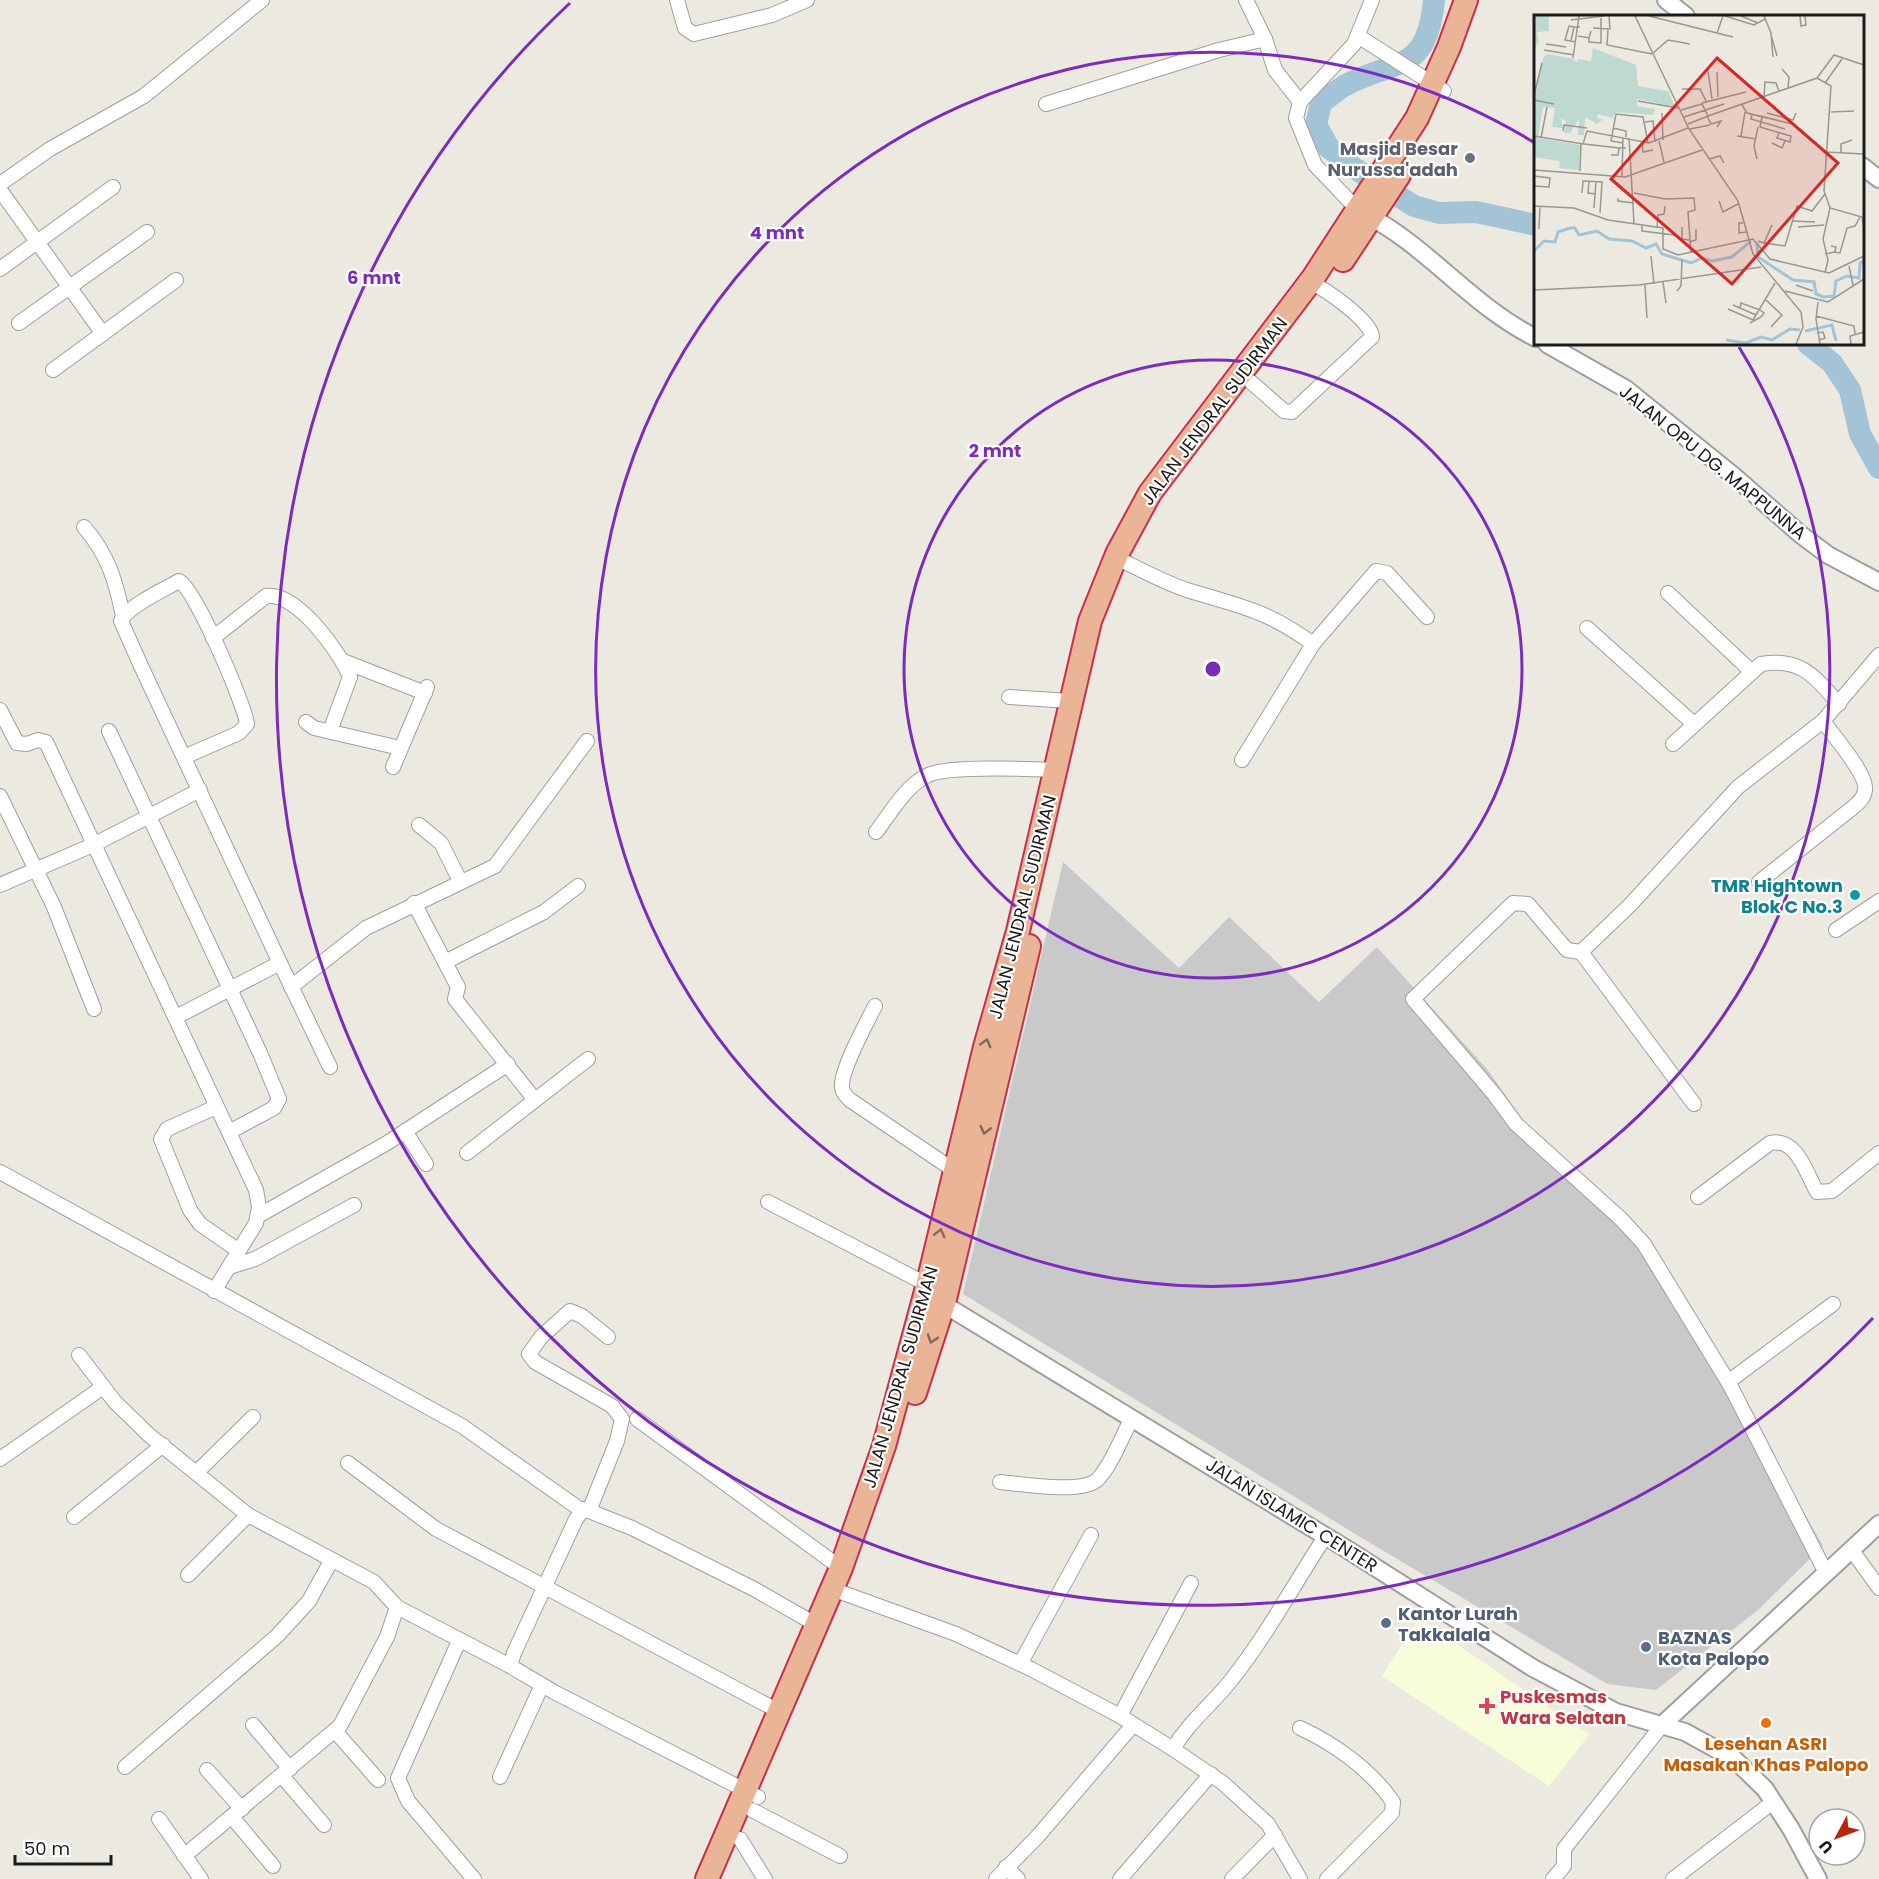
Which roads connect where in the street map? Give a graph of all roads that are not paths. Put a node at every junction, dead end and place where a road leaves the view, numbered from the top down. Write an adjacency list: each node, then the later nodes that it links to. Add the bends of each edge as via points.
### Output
1 (262, 0): 17 (street, via 144,96)
2 (677, 0): 3 (street, via 686,28 694,34 772,15)
3 (807, 0)
4 (1246, 0): 11 (street)
5 (1372, 0): 10 (street)
6 (1466, 0): 12 (highway, JALAN JENDRAL SUDIRMAN)
7 (1478, 0): 12 (highway, JALAN JENDRAL SUDIRMAN)
8 (1666, 0): 9 (street)
9 (1685, 15)
10 (1358, 36): 12 (street); 13 (street)
11 (1265, 39): 13 (street, via 1275,70); 14 (street)
12 (1438, 88): 20 (highway, JALAN JENDRAL SUDIRMAN, via 1409,160 1390,175)
13 (1300, 102): 20 (street, via 1296,118 1316,165)
14 (1046, 104)
15 (1864, 167): 16 (street)
16 (1879, 179)
17 (0, 184)
18 (112, 187): 22 (street)
19 (0, 190): 22 (street)
20 (1368, 206): 25 (highway, JALAN JENDRAL SUDIRMAN); 29 (street, via 1496,316)
21 (147, 232): 26 (street)
22 (37, 241): 23 (street); 26 (street)
23 (0, 269)
24 (176, 280): 28 (street)
25 (1318, 285): 32 (highway, JALAN JENDRAL SUDIRMAN); 32 (street, via 1370,328 1372,337 1292,412 1284,411); 46 (highway, JALAN JENDRAL SUDIRMAN, via 1150,494 1103,587 1090,621)
26 (70, 287): 27 (street); 28 (street)
27 (19, 323)
28 (103, 334): 31 (street)
29 (1534, 337)
30 (1549, 345): 35 (street, JALAN OPU DG. MAPPUNNA, via 1626,389 1800,534 1828,555)
31 (53, 370)
32 (1251, 381): 34 (highway, JALAN JENDRAL SUDIRMAN, via 1174,481)
33 (84, 527): 37 (street, via 114,574)
34 (1127, 563): 41 (street, via 1187,590 1246,606 1286,624); 103 (highway, JALAN JENDRAL SUDIRMAN, one-way to 103, via 1096,656)
35 (1879, 582)
36 (1668, 593): 44 (street)
37 (123, 616): 40 (street, via 179,581); 57 (street, via 125,632)
38 (1427, 617): 41 (street, via 1387,573 1376,570)
39 (1587, 628): 51 (street)
40 (213, 638): 43 (street, via 260,599 272,595 283,597 294,606); 57 (street, via 247,724 239,733)
41 (1313, 644): 58 (street)
42 (1879, 655): 47 (street)
43 (343, 661): 53 (street, via 350,677); 56 (street, via 426,690)
44 (1752, 672): 47 (street, via 1768,663 1794,664 1819,681); 51 (street)
45 (1010, 697): 46 (street)
46 (1070, 701): 60 (highway, JALAN JENDRAL SUDIRMAN)
47 (1839, 704): 49 (street)
48 (0, 710): 66 (street, via 17,743 38,740 47,745)
49 (1823, 721): 69 (street, via 1862,777 1866,789 1851,809); 75 (street, via 1738,787 1630,905)
50 (306, 722): 53 (street)
51 (1694, 724): 55 (street)
52 (109, 731): 63 (street)
53 (330, 731): 56 (street)
54 (587, 741): 68 (street, via 495,866)
55 (1673, 744)
56 (400, 748): 59 (street)
57 (184, 757): 61 (street)
58 (1242, 760)
59 (393, 767)
60 (1056, 770): 65 (street, via 934,772 915,784); 94 (highway, JALAN JENDRAL SUDIRMAN, one-way to 60)
61 (200, 790): 63 (street); 77 (street)
62 (0, 796): 67 (street)
63 (147, 817): 66 (street); 79 (street)
64 (418, 825): 68 (street, via 441,843)
65 (876, 832)
66 (93, 845): 67 (street); 82 (street)
67 (35, 869): 70 (street); 81 (street)
68 (460, 881): 73 (street)
69 (1759, 882)
70 (0, 885)
71 (578, 886): 76 (street, via 543,912)
72 (1879, 901): 74 (street)
73 (414, 903): 76 (street); 78 (street, via 366,928)
74 (1836, 930)
75 (1581, 952): 87 (street); 107 (street, via 1567,950 1528,904 1513,903 1413,999 1516,1124 1639,1238)
76 (445, 962): 84 (street, via 458,987 455,999)
77 (280, 963): 78 (street); 79 (street)
78 (291, 987): 85 (street)
79 (229, 991): 82 (street); 90 (street, via 279,1099 274,1108)
80 (875, 1006): 94 (street, via 850,1059 843,1092)
81 (94, 1009)
82 (176, 1017): 88 (street)
83 (588, 1059): 86 (street)
84 (508, 1064): 86 (street); 89 (street)
85 (330, 1067)
86 (535, 1100): 91 (street)
87 (1694, 1104)
88 (216, 1107): 90 (street); 100 (street, via 167,1129 161,1139 190,1210 200,1224)
89 (405, 1131): 93 (street); 99 (street)
90 (229, 1132): 99 (street, via 256,1190)
91 (467, 1153)
92 (1879, 1153): 96 (street, via 1825,1194 1817,1192 1791,1147 1779,1141 1770,1143)
93 (426, 1164)
94 (956, 1171): 103 (highway, JALAN JENDRAL SUDIRMAN, one-way to 94)
95 (0, 1172): 102 (street)
96 (1698, 1197)
97 (768, 1202): 103 (street)
98 (354, 1205): 101 (street, via 255,1259)
99 (258, 1216): 100 (street)
100 (239, 1251): 101 (street)
101 (229, 1267): 102 (street)
102 (214, 1291): 117 (street, via 462,1426)
103 (932, 1294): 110 (street, JALAN ISLAMIC CENTER); 125 (highway, JALAN JENDRAL SUDIRMAN); 131 (highway, JALAN JENDRAL SUDIRMAN, one-way to 131, via 891,1470)
104 (1833, 1304): 107 (street)
105 (608, 1337): 117 (street, via 570,1311 541,1337 529,1354 535,1362 612,1407 622,1419 620,1433)
106 (79, 1356): 108 (street)
107 (1728, 1382): 126 (street)
108 (103, 1387): 112 (street); 113 (street)
109 (253, 1417): 115 (street)
110 (1132, 1418): 116 (street, via 1103,1473 1089,1484 1073,1487); 122 (street, JALAN ISLAMIC CENTER)
111 (637, 1419): 125 (street)
112 (163, 1445): 115 (street); 119 (street)
113 (0, 1458)
114 (348, 1463): 129 (street, via 436,1528)
115 (196, 1473): 118 (street)
116 (1000, 1482)
117 (585, 1510): 129 (street); 133 (street, via 632,1527 754,1588)
118 (248, 1515): 124 (street); 127 (street)
119 (74, 1517)
120 (1879, 1524): 123 (street)
121 (1091, 1535): 135 (street)
122 (1325, 1537): 140 (street, JALAN ISLAMIC CENTER, via 1533,1668 1616,1712); 145 (street, via 1231,1681 1182,1732)
123 (1851, 1549): 126 (street); 130 (street)
124 (331, 1562): 132 (street, via 374,1582); 146 (street, via 309,1601 277,1636)
125 (841, 1568): 131 (highway, JALAN JENDRAL SUDIRMAN)
126 (1826, 1573): 140 (street)
127 (189, 1575)
128 (1191, 1583): 139 (street)
129 (546, 1585): 136 (street); 138 (street)
130 (1879, 1588)
131 (838, 1592): 133 (highway, JALAN JENDRAL SUDIRMAN); 135 (street, via 956,1634); 152 (highway, JALAN JENDRAL SUDIRMAN, via 821,1654)
132 (397, 1607): 134 (street); 144 (street, via 387,1637)
133 (817, 1625): 138 (highway, JALAN JENDRAL SUDIRMAN)
134 (459, 1641): 136 (street); 164 (street, via 398,1778 408,1801)
135 (1020, 1664): 139 (street)
136 (510, 1666): 137 (street)
137 (542, 1685): 150 (street); 152 (street)
138 (780, 1712): 152 (highway, JALAN JENDRAL SUDIRMAN)
139 (1120, 1716): 142 (street)
140 (1663, 1724): 153 (street, JALAN ISLAMIC CENTER, via 1709,1742 1734,1759); 174 (street, via 1564,1849 1564,1866)
141 (253, 1725): 148 (street)
142 (1133, 1725): 145 (street); 162 (street, via 1038,1836)
143 (1300, 1728): 173 (street, via 1349,1758 1394,1802 1392,1813)
144 (335, 1731): 148 (street); 151 (street)
145 (1173, 1749): 149 (street)
146 (125, 1767)
147 (207, 1770): 154 (street)
148 (286, 1772): 154 (street); 156 (street)
149 (1211, 1774): 157 (street, via 1254,1810); 170 (street)
150 (500, 1777)
151 (378, 1780)
152 (752, 1799): 158 (highway, JALAN JENDRAL SUDIRMAN); 160 (street); 165 (highway, JALAN JENDRAL SUDIRMAN)
153 (1773, 1802): 175 (street); 176 (street, JALAN ISLAMIC CENTER)
154 (237, 1813): 159 (street); 161 (street)
155 (159, 1819): 159 (street)
156 (324, 1825)
157 (1275, 1835): 171 (street); 172 (street)
158 (740, 1839): 166 (highway, JALAN JENDRAL SUDIRMAN); 167 (street)
159 (184, 1856): 163 (street)
160 (840, 1856)
161 (273, 1866)
162 (1006, 1867): 168 (street); 169 (street)
163 (201, 1879)
164 (474, 1879)
165 (707, 1879)
166 (722, 1879)
167 (765, 1879)
168 (996, 1879)
169 (1018, 1879)
170 (1120, 1879)
171 (1233, 1879)
172 (1300, 1879)
173 (1327, 1879)
174 (1553, 1879)
175 (1673, 1879)
176 (1818, 1879)

